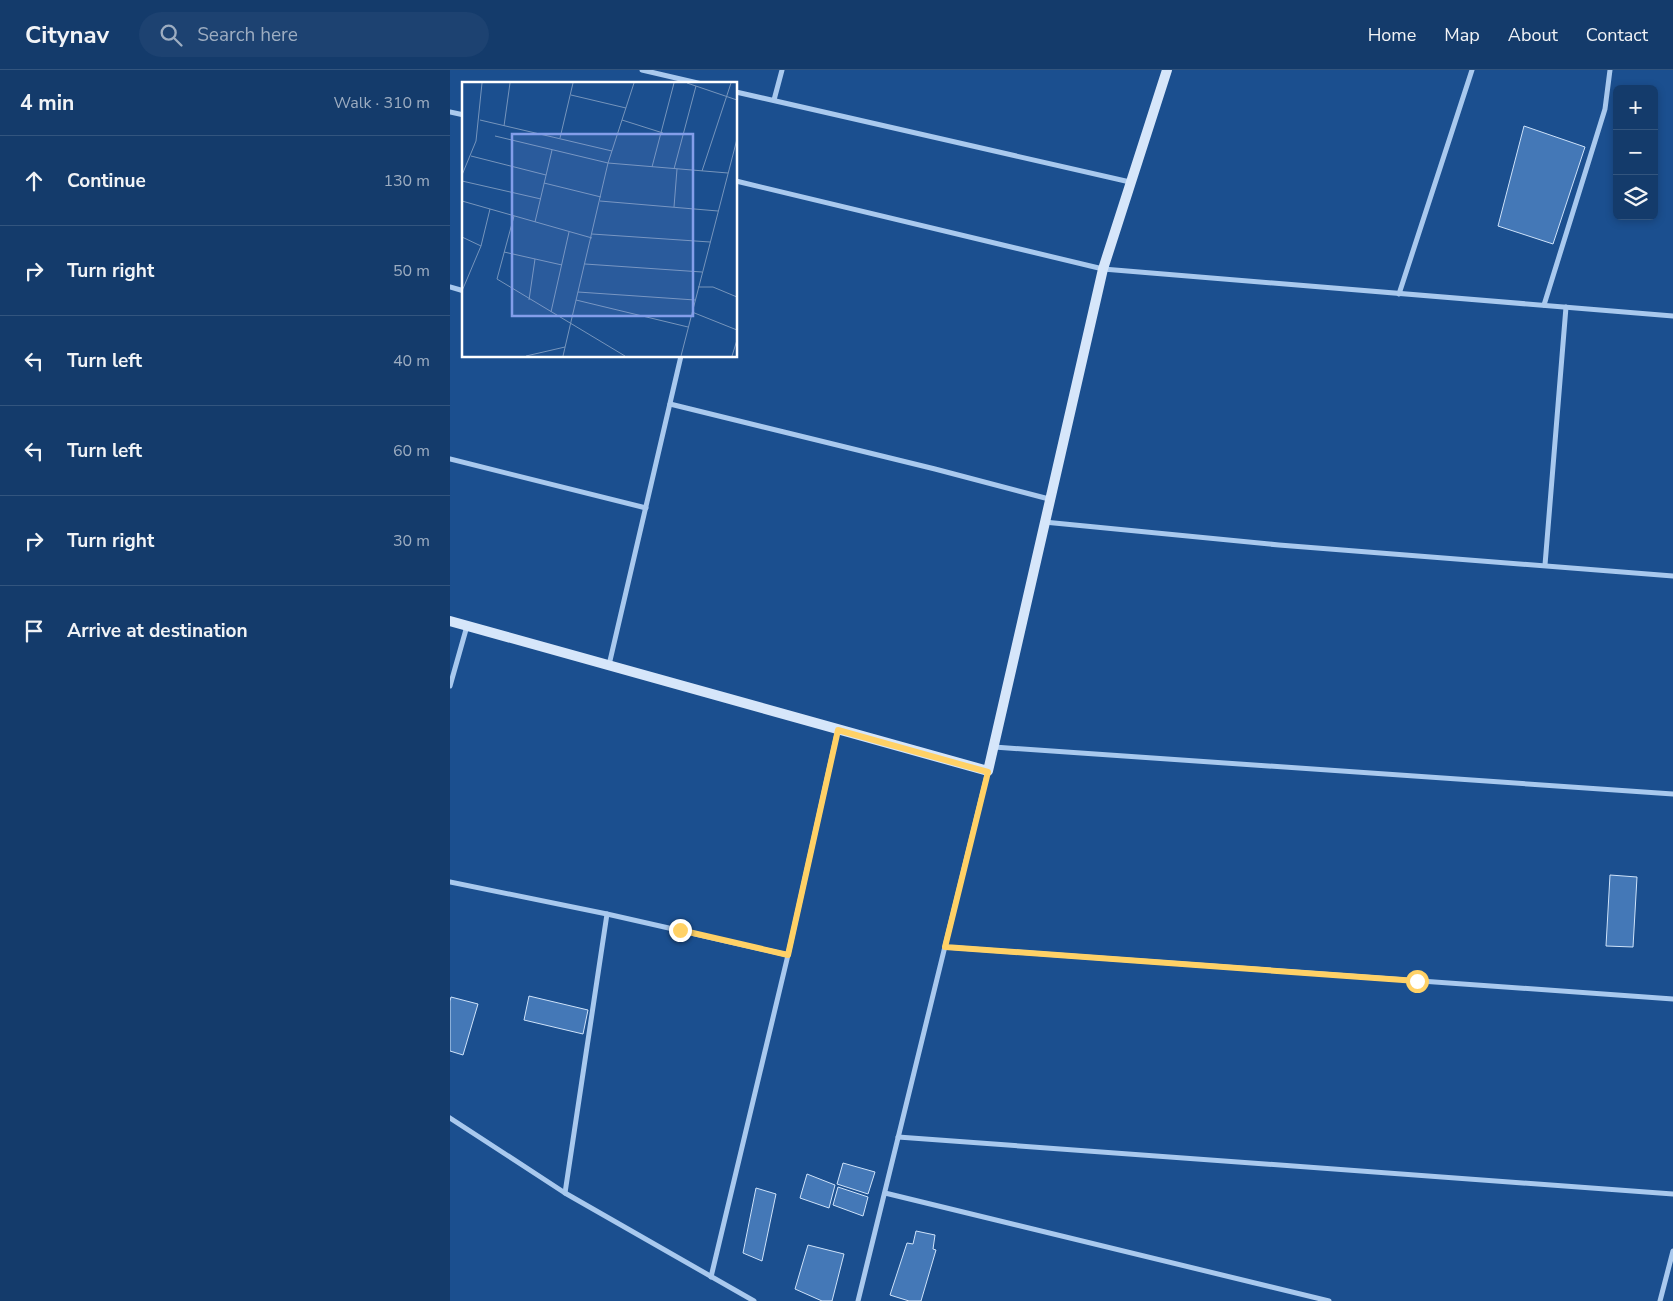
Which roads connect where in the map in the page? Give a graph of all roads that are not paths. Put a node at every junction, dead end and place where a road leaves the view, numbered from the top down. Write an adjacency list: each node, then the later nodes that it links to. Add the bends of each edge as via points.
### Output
1 (642, 70): 6 (street)
2 (782, 70): 8 (street)
3 (1167, 70): 10 (street)
4 (1472, 70): 12 (street)
5 (1610, 70): 13 (street, via 1605,109)
6 (693, 82)
7 (738, 92): 8 (street)
8 (774, 100): 10 (street)
9 (738, 181): 11 (street)
10 (1130, 182): 11 (street)
11 (1103, 269): 12 (street); 19 (street)
12 (1399, 294): 13 (street)
13 (1544, 305): 14 (street)
14 (1566, 307): 15 (street); 22 (street)
15 (1673, 316)
16 (681, 358): 17 (street)
17 (670, 404): 19 (street); 20 (street)
18 (450, 459): 20 (street)
19 (1049, 498): 21 (street)
20 (646, 508): 26 (street)
21 (1044, 522): 22 (street, via 1279,545); 29 (street)
22 (1545, 565): 23 (street)
23 (1673, 576)
24 (450, 620): 25 (street)
25 (467, 625): 26 (street); 27 (street)
26 (609, 665): 28 (street)
27 (450, 686)
28 (838, 730): 30 (street); 35 (street)
29 (994, 747): 30 (street); 31 (street)
30 (988, 772): 34 (street)
31 (1673, 794)
32 (450, 882): 33 (street)
33 (607, 914): 35 (street); 39 (street)
34 (945, 947): 36 (street); 38 (street)
35 (788, 955): 44 (street)
36 (1673, 999)
37 (450, 1118): 39 (street)
38 (898, 1137): 40 (street); 41 (street)
39 (564, 1192): 44 (street)
40 (885, 1193): 46 (street); 47 (street)
41 (1673, 1194)
42 (1673, 1251): 43 (street)
43 (1670, 1272): 48 (street)
44 (711, 1276): 45 (street)
45 (754, 1301)
46 (858, 1301)
47 (1329, 1301)
48 (1660, 1301)

